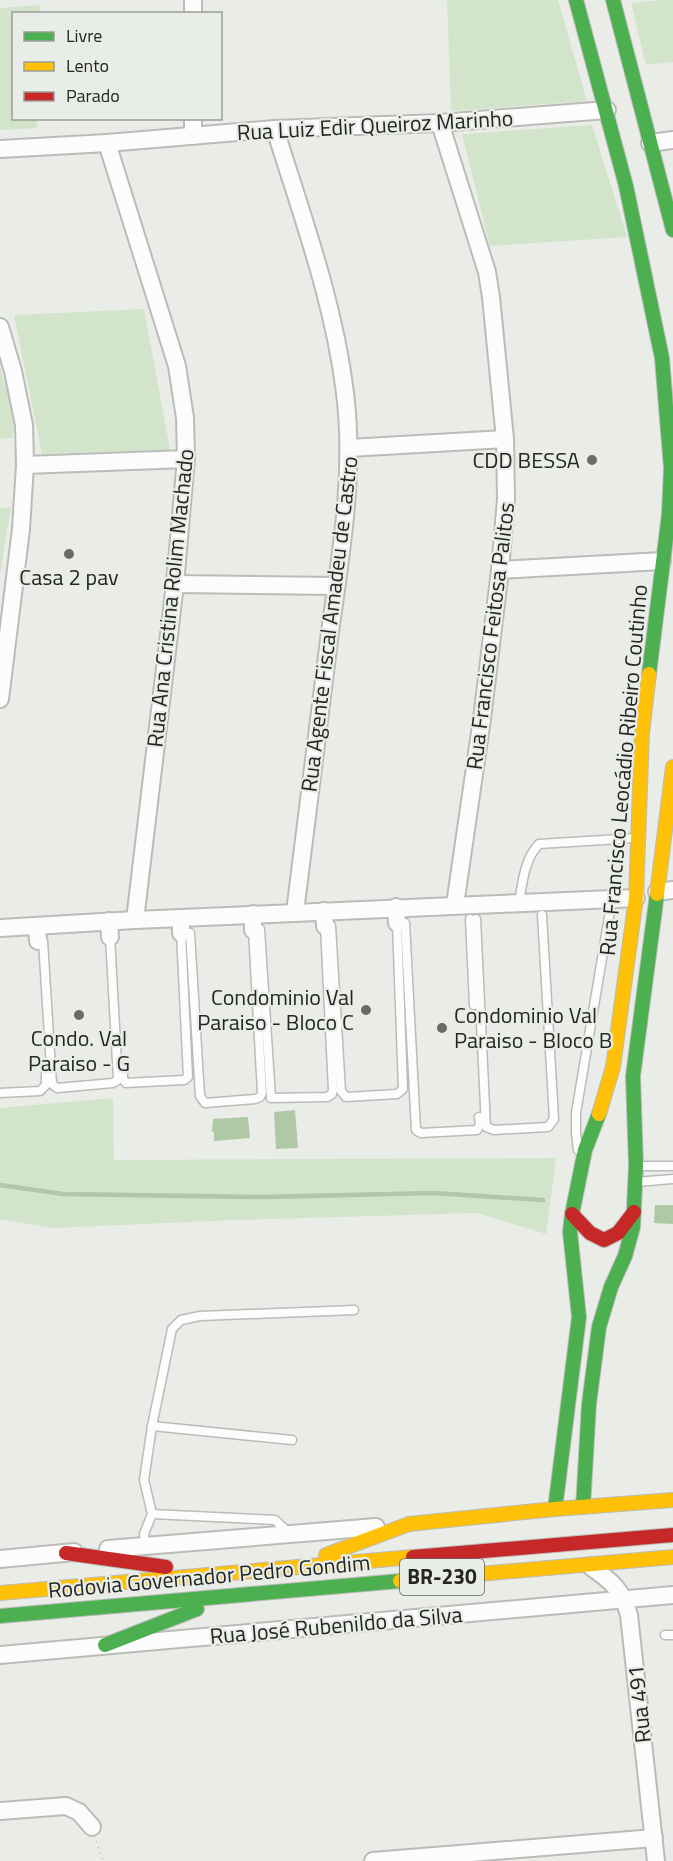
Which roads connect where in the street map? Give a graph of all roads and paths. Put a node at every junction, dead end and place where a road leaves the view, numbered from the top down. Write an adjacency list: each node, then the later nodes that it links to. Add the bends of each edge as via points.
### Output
1 (576, 0): 3 (main road, Rua Francisco Leocádio Ribeiro Coutinho)
2 (613, 0): 10 (main road)
3 (607, 110): 5 (street, Rua Luiz Edir Queiroz Marinho); 14 (main road, Rua Francisco Leocádio Ribeiro Coutinho, via 662,358)
4 (193, 120): 7 (street)
5 (440, 123): 6 (street, Rua Luiz Edir Queiroz Marinho); 15 (street, Rua Francisco Feitosa Palitos, via 487,272)
6 (275, 129): 7 (street, Rua Luiz Edir Queiroz Marinho); 16 (street, Rua Agente Fiscal Amadeu de Castro, via 339,345)
7 (193, 136): 9 (street, Rua Luiz Edir Queiroz Marinho)
8 (673, 140): 10 (street)
9 (107, 143): 11 (street, Rua Luiz Edir Queiroz Marinho); 17 (street, Rua Ana Cristina Rolim Machado, via 177,366 185,417)
10 (650, 143): 12 (main road)
11 (0, 149)
12 (673, 230)
13 (0, 327): 18 (street, via 24,425)
14 (670, 416): 19 (main road, Rua Francisco Leocádio Ribeiro Coutinho, via 669,514)
15 (505, 439): 16 (street); 20 (street, Rua Francisco Feitosa Palitos, via 506,499)
16 (349, 448): 22 (street, Rua Agente Fiscal Amadeu de Castro)
17 (186, 459): 18 (street); 21 (street, Rua Ana Cristina Rolim Machado)
18 (25, 465): 23 (street, via 21,529)
19 (662, 561): 20 (street); 26 (main road, Rua Francisco Leocádio Ribeiro Coutinho, via 642,734)
20 (500, 570): 32 (street, Rua Francisco Feitosa Palitos, via 482,719)
21 (176, 584): 22 (street); 36 (street, Rua Ana Cristina Rolim Machado)
22 (336, 586): 33 (street, Rua Agente Fiscal Amadeu de Castro)
23 (7, 592): 24 (street)
24 (0, 699)
25 (673, 767): 27 (main road, Rua Francisco Leocádio Ribeiro Coutinho)
26 (639, 838): 29 (main road, Rua Francisco Leocádio Ribeiro Coutinho); 30 (lane, via 539,844 525,867)
27 (665, 891): 44 (main road, Rua Francisco Leocádio Ribeiro Coutinho, via 633,1076)
28 (612, 898): 29 (street); 31 (street); 43 (lane, via 576,1113)
29 (636, 898): 43 (main road, Rua Francisco Leocádio Ribeiro Coutinho, via 613,1067)
30 (519, 902): 31 (street); 32 (street)
31 (542, 908): 32 (lane, via 554,1119 548,1127 494,1130 486,1127)
32 (469, 910): 34 (street); 34 (lane, via 480,1125 477,1130 416,1130)
33 (295, 912): 35 (street); 37 (street)
34 (400, 915): 35 (street); 35 (lane, via 403,1089 397,1094 346,1097 341,1091)
35 (328, 918): 37 (lane, via 333,1090 327,1097 271,1098)
36 (135, 920): 38 (street); 40 (street)
37 (256, 922): 38 (street); 38 (lane, via 262,1094 255,1099 205,1103 200,1099)
38 (185, 925): 40 (lane, via 188,1077 184,1080 126,1083 123,1079)
39 (0, 928): 41 (street)
40 (112, 929): 41 (street); 41 (lane, via 118,1080 57,1088 52,1084)
41 (40, 933): 42 (lane, via 46,1085 40,1091)
42 (0, 1093)
43 (581, 1166): 49 (main road, Rua Francisco Leocádio Ribeiro Coutinho)
44 (636, 1166): 45 (lane); 47 (main road, Rua Francisco Leocádio Ribeiro Coutinho)
45 (673, 1166)
46 (673, 1179): 47 (lane)
47 (635, 1182): 48 (main road, Rua Francisco Leocádio Ribeiro Coutinho)
48 (634, 1212): 49 (main road, via 617,1235 602,1240 591,1236); 54 (main road, Rua Francisco Leocádio Ribeiro Coutinho, via 630,1243 610,1287 599,1326 588,1415)
49 (572, 1214): 55 (main road, Rua Francisco Leocádio Ribeiro Coutinho, via 570,1232 579,1317)
50 (354, 1310): 51 (lane, via 181,1320 172,1329)
51 (152, 1426): 52 (lane); 56 (lane, via 144,1480)
52 (292, 1440)
53 (673, 1500): 54 (main road)
54 (583, 1507): 55 (main road)
55 (555, 1509): 57 (main road)
56 (152, 1514): 58 (lane, via 275,1520); 60 (lane, via 144,1534)
57 (409, 1524): 58 (street); 65 (main road)
58 (291, 1534): 60 (street)
59 (673, 1535): 65 (main road, Rodovia Governador Pedro Gondim / BR-230)
60 (145, 1545): 61 (street)
61 (66, 1553): 62 (street); 66 (main road)
62 (2, 1557)
63 (673, 1557): 64 (main road, Rodovia Governador Pedro Gondim / BR-230)
64 (586, 1564): 69 (main road, Rodovia Governador Pedro Gondim / BR-230); 70 (street, via 609,1580)
65 (287, 1569): 66 (main road, Rodovia Governador Pedro Gondim / BR-230)
66 (210, 1575): 67 (main road, Rodovia Governador Pedro Gondim / BR-230)
67 (0, 1593)
68 (673, 1595): 70 (street, Rua José Rubenildo da Silva)
69 (229, 1596): 71 (main road, Rodovia Governador Pedro Gondim / BR-230); 72 (main road)
70 (625, 1599): 72 (street, Rua José Rubenildo da Silva); 76 (street, Rua 491)
71 (0, 1616)
72 (105, 1646): 73 (street, Rua José Rubenildo da Silva)
73 (0, 1655)
74 (0, 1810): 75 (street, via 66,1806 79,1812)
75 (92, 1827): 78 (path)
76 (654, 1838): 77 (street); 80 (street, Rua 491)
77 (493, 1856): 79 (street)
78 (103, 1861)
79 (373, 1861)
80 (656, 1861)

